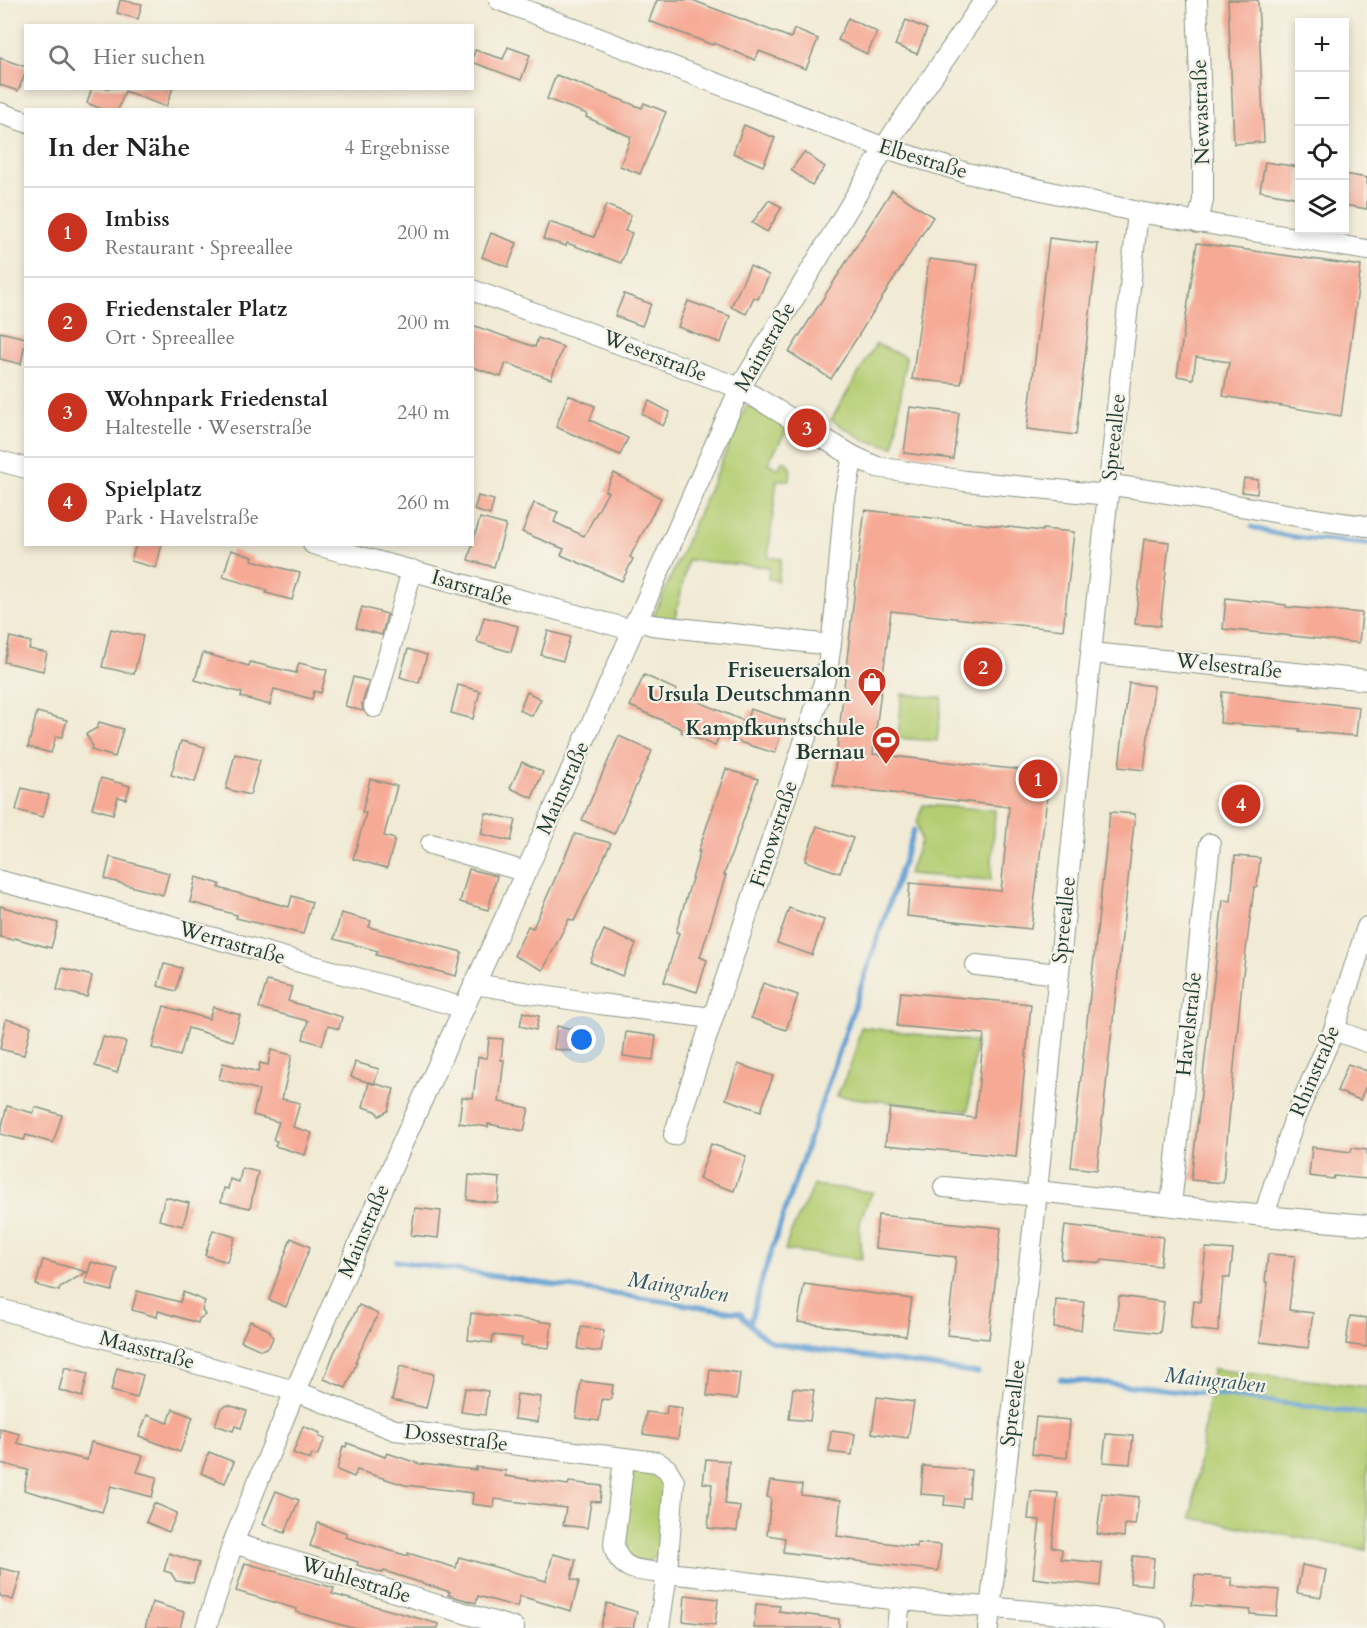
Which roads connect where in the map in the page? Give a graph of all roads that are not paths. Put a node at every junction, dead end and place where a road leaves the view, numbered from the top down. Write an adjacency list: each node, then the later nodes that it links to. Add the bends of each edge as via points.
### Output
1 (499, 0): 6 (street, Elbestraße)
2 (985, 0): 6 (street, Mainstraße)
3 (1197, 0): 8 (street, Newastraße, via 1203,156 1203,200)
4 (0, 113): 5 (street)
5 (24, 121)
6 (885, 148): 7 (street, Elbestraße, via 967,172); 11 (street, Mainstraße)
7 (1138, 212): 8 (street, Elbestraße); 15 (street, Spreeallee)
8 (1198, 223): 9 (street, Elbestraße)
9 (1367, 250)
10 (474, 291): 11 (street, Weserstraße)
11 (740, 388): 12 (street, Weserstraße); 19 (street, Mainstraße)
12 (853, 456): 15 (street, Weserstraße, via 877,467 974,482); 20 (street, Finowstraße, via 845,496)
13 (0, 461): 14 (street)
14 (24, 467)
15 (1108, 490): 16 (street, Weserstraße, via 1173,492 1258,510); 21 (street, Spreeallee)
16 (1367, 526)
17 (321, 546): 18 (street, Isarstraße)
18 (411, 570): 19 (street, Isarstraße, via 545,608); 23 (street)
19 (634, 625): 20 (street, Isarstraße); 26 (street, Mainstraße)
20 (831, 645): 33 (street, Finowstraße, via 823,685)
21 (1091, 653): 22 (street, Welsestraße); 30 (street, Spreeallee)
22 (1367, 680)
23 (374, 707)
24 (431, 844): 26 (street)
25 (1210, 844): 39 (street, Havelstraße)
26 (526, 872): 31 (street, Mainstraße)
27 (0, 881): 32 (street, Werrastraße)
28 (1367, 927): 34 (street, Rhinstraße)
29 (976, 965): 30 (street)
30 (1059, 974): 38 (street, Spreeallee)
31 (474, 984): 32 (street, Mainstraße); 33 (street)
32 (464, 1008): 43 (street, Mainstraße)
33 (712, 1018): 36 (street, Finowstraße)
34 (1335, 1030): 35 (street); 40 (street, Rhinstraße, via 1294,1120)
35 (1367, 1042)
36 (674, 1135)
37 (944, 1187): 38 (street)
38 (1037, 1193): 39 (street); 48 (street, Spreeallee)
39 (1171, 1206): 40 (street)
40 (1264, 1216): 41 (street)
41 (1367, 1225)
42 (0, 1309): 43 (street, Maasstraße)
43 (295, 1390): 44 (street, Dossestraße, via 395,1430); 45 (street, Mainstraße)
44 (624, 1459): 46 (street, Dossestraße, via 657,1462 671,1474 674,1490); 46 (street, via 615,1552 630,1568)
45 (233, 1543): 49 (street, Mainstraße); 50 (street, Wuhlestraße)
46 (667, 1573): 47 (street); 51 (street)
47 (900, 1600): 48 (street); 52 (street)
48 (990, 1607): 53 (street, Spreeallee); 54 (street)
49 (208, 1620)
50 (514, 1628)
51 (659, 1628)
52 (897, 1628)
53 (988, 1628)
54 (1156, 1628)

